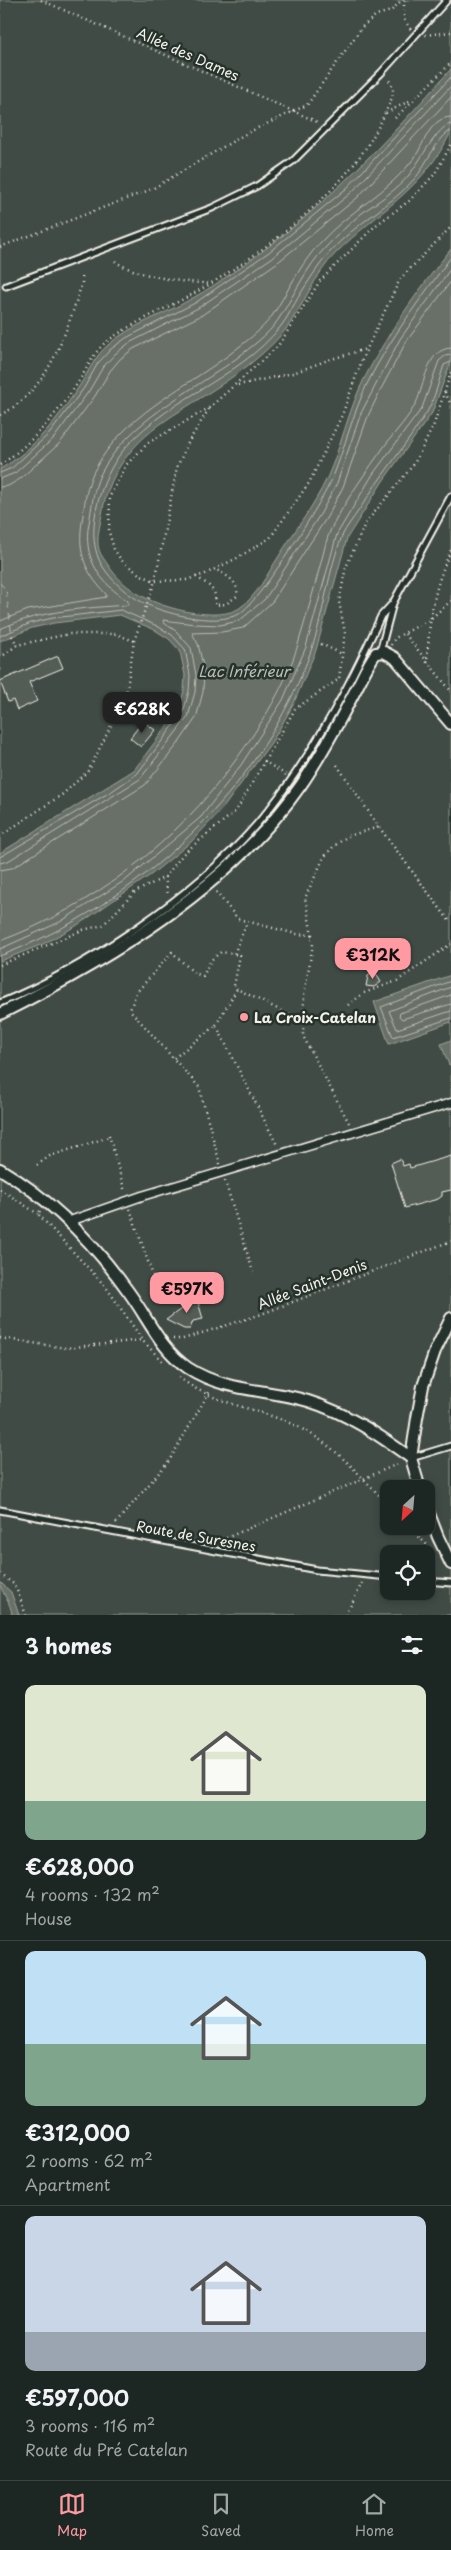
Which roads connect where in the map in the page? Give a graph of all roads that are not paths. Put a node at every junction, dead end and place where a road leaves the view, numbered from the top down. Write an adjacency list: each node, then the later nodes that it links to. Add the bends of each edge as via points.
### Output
1 (447, 0): 2 (lane, via 381,73 293,161 212,208)
2 (6, 286)
3 (451, 496): 4 (lane)
4 (393, 603): 5 (lane); 7 (lane, via 381,616 315,744 256,825 171,902 79,962)
5 (380, 652): 6 (street, via 388,653 399,663); 8 (street, via 370,661 302,784 260,835 203,888 138,937 106,958)
6 (451, 724)
7 (0, 1003)
8 (0, 1014)
9 (451, 1104): 11 (street, via 222,1171)
10 (0, 1169): 11 (street)
11 (70, 1221): 14 (street, via 119,1278 157,1339 190,1369 230,1386 308,1401 374,1431)
12 (451, 1318): 14 (street, via 422,1386)
13 (451, 1446): 14 (lane)
14 (411, 1458): 15 (street)
15 (417, 1480)
16 (0, 1510): 19 (lane, Route de Suresnes, via 317,1570)
17 (435, 1530): 18 (street)
18 (451, 1564)
19 (380, 1576)
20 (435, 1582): 21 (lane)
21 (451, 1584)

